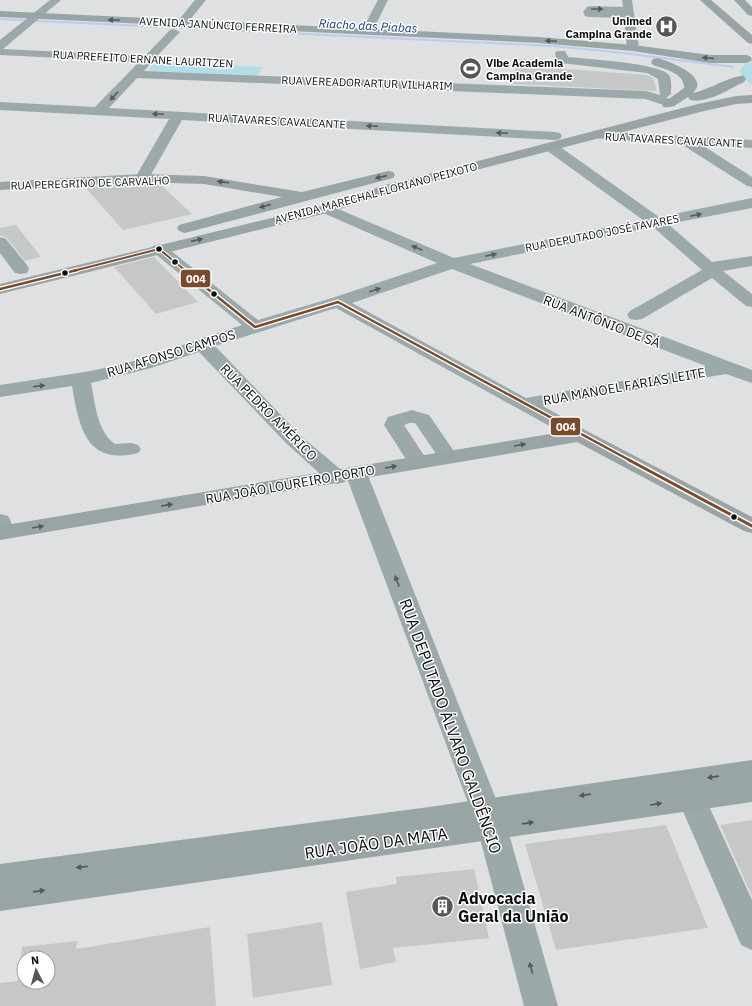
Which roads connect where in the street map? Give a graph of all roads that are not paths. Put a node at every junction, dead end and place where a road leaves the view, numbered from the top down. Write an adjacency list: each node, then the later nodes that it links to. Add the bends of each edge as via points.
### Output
1 (56, 0): 10 (street)
2 (201, 0): 13 (street)
3 (383, 0): 15 (street)
4 (705, 0): 16 (main road)
5 (721, 0): 14 (main road)
6 (739, 0): 8 (main road)
7 (628, 8): 18 (street, one-way to 7)
8 (752, 12)
9 (0, 14): 10 (main road, AVENIDA JANÚNCIO FERREIRA)
10 (37, 16): 12 (street); 13 (main road, AVENIDA JANÚNCIO FERREIRA, one-way to 10)
11 (0, 24): 12 (main road, AVENIDA JANÚNCIO FERREIRA)
12 (27, 25): 13 (main road, AVENIDA JANÚNCIO FERREIRA); 17 (street)
13 (177, 28): 15 (main road, AVENIDA JANÚNCIO FERREIRA); 20 (main road, AVENIDA JANÚNCIO FERREIRA); 22 (street)
14 (752, 29)
15 (367, 32): 18 (main road, AVENIDA JANÚNCIO FERREIRA, one-way to 15, via 539,40)
16 (752, 41)
17 (0, 46)
18 (633, 48): 21 (main road, AVENIDA JANÚNCIO FERREIRA, one-way to 18, via 710,59)
19 (0, 52): 22 (street, RUA PREFEITO ERNANE LAURITZEN)
20 (562, 53): 24 (main road, AVENIDA JANÚNCIO FERREIRA); 35 (street, via 565,60 656,72 664,77)
21 (750, 58): 29 (main road, via 735,68)
22 (148, 60): 23 (street, RUA PREFEITO ERNANE LAURITZEN); 28 (street)
23 (174, 61)
24 (657, 62): 26 (main road, AVENIDA JANÚNCIO FERREIRA); 33 (main road, via 684,73 689,79 690,90)
25 (271, 68): 30 (street)
26 (692, 68)
27 (722, 73): 29 (main road)
28 (136, 74): 30 (street, RUA VEREADOR ARTUR VILHARIM); 40 (street, one-way to 40)
29 (738, 78): 31 (main road); 35 (main road, AVENIDA MARECHAL FLORIANO PEIXOTO, via 708,94)
30 (265, 79): 35 (street, RUA VEREADOR ARTUR VILHARIM, via 646,95)
31 (752, 87)
32 (752, 91): 43 (main road)
33 (683, 94): 35 (street, RUA VEREADOR ARTUR VILHARIM)
34 (752, 99): 36 (main road, AVENIDA MARECHAL FLORIANO PEIXOTO)
35 (668, 100): 43 (main road, AVENIDA MARECHAL FLORIANO PEIXOTO)
36 (736, 100): 37 (street); 44 (main road, AVENIDA MARECHAL FLORIANO PEIXOTO)
37 (752, 103)
38 (0, 106): 39 (street, RUA TAVARES CAVALCANTE)
39 (39, 108): 40 (street, RUA TAVARES CAVALCANTE); 42 (street)
40 (99, 111): 41 (street, RUA TAVARES CAVALCANTE, one-way to 40)
41 (178, 115): 46 (street, RUA TAVARES CAVALCANTE, one-way to 41); 48 (street)
42 (0, 118)
43 (582, 130): 46 (main road, AVENIDA MARECHAL FLORIANO PEIXOTO)
44 (596, 135): 45 (street, RUA TAVARES CAVALCANTE); 46 (main road, AVENIDA MARECHAL FLORIANO PEIXOTO)
45 (685, 140): 47 (street, RUA TAVARES CAVALCANTE); 49 (street)
46 (553, 141): 51 (main road, AVENIDA MARECHAL FLORIANO PEIXOTO, one-way to 51); 53 (main road, AVENIDA MARECHAL FLORIANO PEIXOTO); 54 (street)
47 (752, 144)
48 (142, 178): 50 (main road, RUA PEREGRINO DE CARVALHO); 51 (main road, RUA PEREGRINO DE CARVALHO, one-way to 48, via 204,180)
49 (752, 183)
50 (0, 186)
51 (303, 196): 53 (main road, RUA PEREGRINO DE CARVALHO); 55 (main road, AVENIDA MARECHAL FLORIANO PEIXOTO, one-way to 55)
52 (752, 203): 54 (street, RUA DEPUTADO JOSÉ TAVARES, one-way to 52)
53 (326, 209): 55 (main road, AVENIDA MARECHAL FLORIANO PEIXOTO, one-way to 53); 58 (street, RUA PEREGRINO DE CARVALHO, one-way to 53)
54 (658, 223): 58 (street, RUA DEPUTADO JOSÉ TAVARES, one-way to 54); 60 (street)
55 (165, 238): 59 (main road, AVENIDA MARECHAL FLORIANO PEIXOTO); 62 (main road, AVENIDA MARECHAL FLORIANO PEIXOTO); 66 (street)
56 (0, 242): 59 (street)
57 (752, 261): 60 (street)
58 (452, 263): 63 (street, RUA AFONSO CAMPOS, one-way to 58); 68 (street, RUA ANTÔNIO DE SÁ)
59 (21, 269): 61 (main road, AVENIDA MARECHAL FLORIANO PEIXOTO)
60 (711, 270): 64 (street); 65 (street)
61 (0, 275)
62 (0, 289)
63 (338, 302): 66 (street, RUA AFONSO CAMPOS); 72 (street)
64 (752, 302)
65 (636, 315)
66 (254, 327): 67 (street, RUA AFONSO CAMPOS)
67 (203, 345): 70 (street, RUA AFONSO CAMPOS, via 144,364); 77 (street, RUA PEDRO AMÉRICO, via 294,440)
68 (726, 368): 69 (street, RUA ANTÔNIO DE SÁ); 72 (street, RUA MANOEL FARIAS LEITE)
69 (752, 377)
70 (81, 379): 71 (street, RUA AFONSO CAMPOS, one-way to 70); 74 (street, via 87,416 101,444 109,450)
71 (0, 391)
72 (522, 404): 73 (street)
73 (580, 434): 75 (main road, RUA JOÃO LOUREIRO PORTO, one-way to 73); 79 (main road)
74 (130, 449)
75 (448, 457): 76 (main road, RUA JOÃO LOUREIRO PORTO); 76 (street, via 422,419 402,418 395,421 394,425)
76 (418, 462): 77 (main road, RUA JOÃO LOUREIRO PORTO, one-way to 76)
77 (346, 475): 80 (main road, RUA JOÃO LOUREIRO PORTO, one-way to 77); 84 (street, RUA DEPUTADO ÁLVARO GALDÊNCIO, one-way to 77)
78 (0, 521): 80 (street)
79 (752, 526)
80 (0, 533)
81 (752, 771): 82 (main road, RUA JOÃO DA MATA, one-way to 82)
82 (687, 790): 83 (main road, RUA JOÃO DA MATA); 84 (main road, RUA JOÃO DA MATA); 87 (street)
83 (752, 790)
84 (489, 819): 85 (main road, RUA JOÃO DA MATA, one-way to 85, via 422,820); 86 (main road, RUA JOÃO DA MATA, one-way to 84, via 203,867); 88 (street, RUA DEPUTADO ÁLVARO GALDÊNCIO, one-way to 84)
85 (0, 877)
86 (0, 897)
87 (752, 935)
88 (541, 1006)

